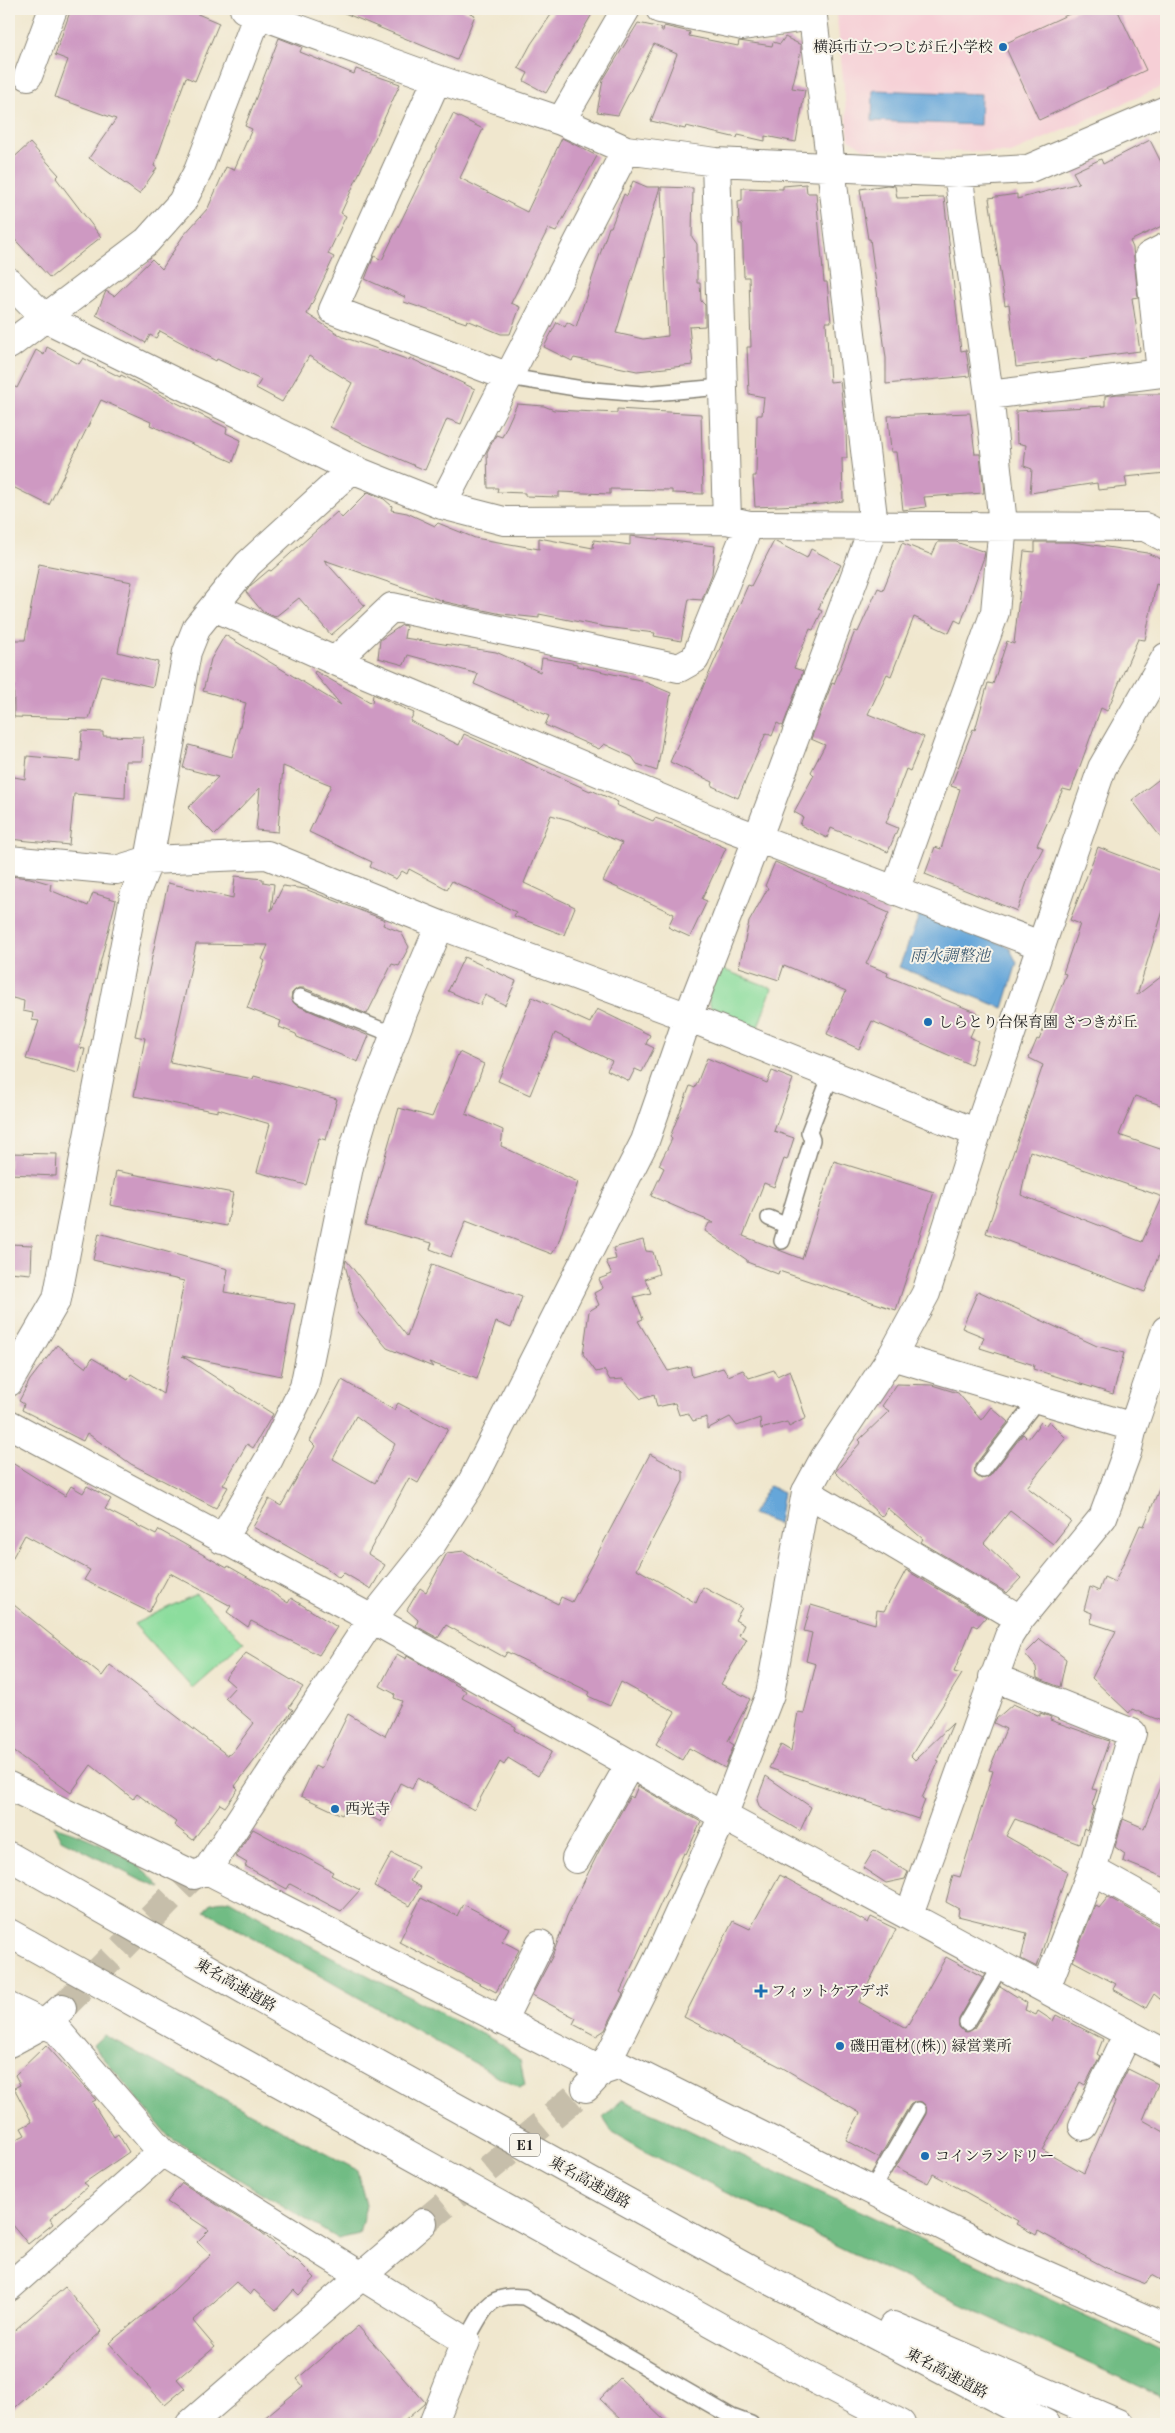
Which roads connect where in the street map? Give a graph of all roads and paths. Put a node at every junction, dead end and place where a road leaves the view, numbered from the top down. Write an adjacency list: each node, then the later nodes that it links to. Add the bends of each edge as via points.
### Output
1 (53, 9): 6 (main road)
2 (626, 9): 9 (main road)
3 (660, 9): 5 (main road, via 744,26)
4 (254, 11): 7 (main road); 16 (main road, via 198,171 182,202 147,241)
5 (812, 12): 12 (main road)
6 (28, 76)
7 (437, 79): 9 (main road); 19 (main road, via 332,310)
8 (1166, 110): 13 (main road, via 1028,169)
9 (561, 121): 10 (main road)
10 (626, 150): 11 (main road); 19 (main road)
11 (716, 162): 12 (main road); 20 (main road)
12 (832, 167): 13 (main road); 26 (main road)
13 (958, 173): 21 (main road)
14 (1166, 247): 18 (main road, via 1149,256)
15 (9, 282): 16 (main road)
16 (45, 318): 17 (main road); 22 (main road)
17 (9, 345)
18 (1164, 372): 21 (main road)
19 (508, 377): 20 (lane, via 582,389 643,394); 23 (main road)
20 (722, 387): 24 (main road)
21 (989, 395): 25 (main road)
22 (352, 469): 23 (main road); 28 (main road, via 248,564)
23 (442, 506): 24 (main road, via 504,521)
24 (738, 523): 26 (main road); 30 (main road, via 695,660 679,668 392,607)
25 (1004, 524): 26 (main road); 27 (main road, via 1145,527); 34 (main road, via 995,612)
26 (874, 525): 31 (main road)
27 (1166, 538)
28 (214, 607): 30 (main road); 33 (main road, via 197,627 187,652)
29 (1166, 656): 36 (main road, via 1102,768)
30 (335, 661): 31 (main road)
31 (758, 837): 34 (main road); 38 (main road)
32 (9, 860): 33 (main road, via 116,870)
33 (149, 860): 35 (main road, via 267,855); 47 (main road, via 134,896 57,1299)
34 (895, 891): 36 (main road)
35 (440, 925): 38 (main road); 39 (main road)
36 (1040, 945): 41 (main road)
37 (300, 997): 39 (lane)
38 (688, 1018): 40 (main road); 54 (main road, via 644,1141 472,1482 431,1545)
39 (394, 1036): 53 (main road, via 350,1162 304,1386 269,1459)
40 (830, 1075): 41 (main road); 43 (lane, via 810,1132 812,1140)
41 (977, 1133): 46 (main road, via 926,1292)
42 (769, 1218): 43 (lane)
43 (787, 1226): 44 (lane)
44 (782, 1241)
45 (1166, 1330): 50 (main road)
46 (892, 1356): 48 (main road); 52 (main road, via 825,1457)
47 (9, 1382)
48 (1038, 1399): 50 (main road); 51 (lane)
49 (9, 1424): 53 (main road)
50 (1133, 1427): 55 (main road, via 1103,1517)
51 (983, 1470)
52 (806, 1492): 55 (main road); 59 (main road, via 770,1694)
53 (222, 1540): 54 (main road)
54 (372, 1619): 57 (main road); 62 (main road)
55 (1020, 1619): 56 (main road, via 1009,1636)
56 (993, 1677): 63 (main road, via 1132,1733); 65 (main road)
57 (630, 1764): 59 (main road); 61 (main road)
58 (9, 1786): 62 (main road, via 194,1875)
59 (723, 1816): 65 (main road); 77 (main road, via 658,1959)
60 (9, 1856): 83 (main road, 東名高速道路 / E1)
61 (576, 1859)
62 (207, 1870): 72 (main road)
63 (1092, 1870): 64 (main road); 69 (main road)
64 (1166, 1911)
65 (909, 1915): 68 (main road)
66 (9, 1933): 91 (main road, via 775,2358)
67 (540, 1944): 72 (main road)
68 (1002, 1964): 69 (main road); 73 (lane)
69 (1046, 1988): 74 (main road)
70 (9, 2007): 71 (main road)
71 (53, 2016): 75 (main road); 80 (main road, via 57,2030)
72 (502, 2021): 77 (main road)
73 (967, 2023)
74 (1128, 2033): 76 (main road); 79 (main road)
75 (9, 2043)
76 (1166, 2054)
77 (594, 2080): 81 (main road, via 620,2065)
78 (918, 2110): 81 (lane)
79 (1083, 2126)
80 (162, 2152): 84 (main road); 85 (main road)
81 (872, 2191): 86 (main road, via 1001,2255)
82 (423, 2223): 84 (main road)
83 (752, 2271): 92 (main road, 東名高速道路 / E1); 93 (main road, via 908,2332)
84 (363, 2277): 87 (main road); 88 (main road)
85 (9, 2287)
86 (1166, 2328)
87 (466, 2341): 89 (main road); 90 (lane, via 491,2301 505,2295 524,2297 732,2417)
88 (190, 2424)
89 (433, 2424)
90 (751, 2424)
91 (901, 2424)
92 (1046, 2424)
93 (1120, 2424)

